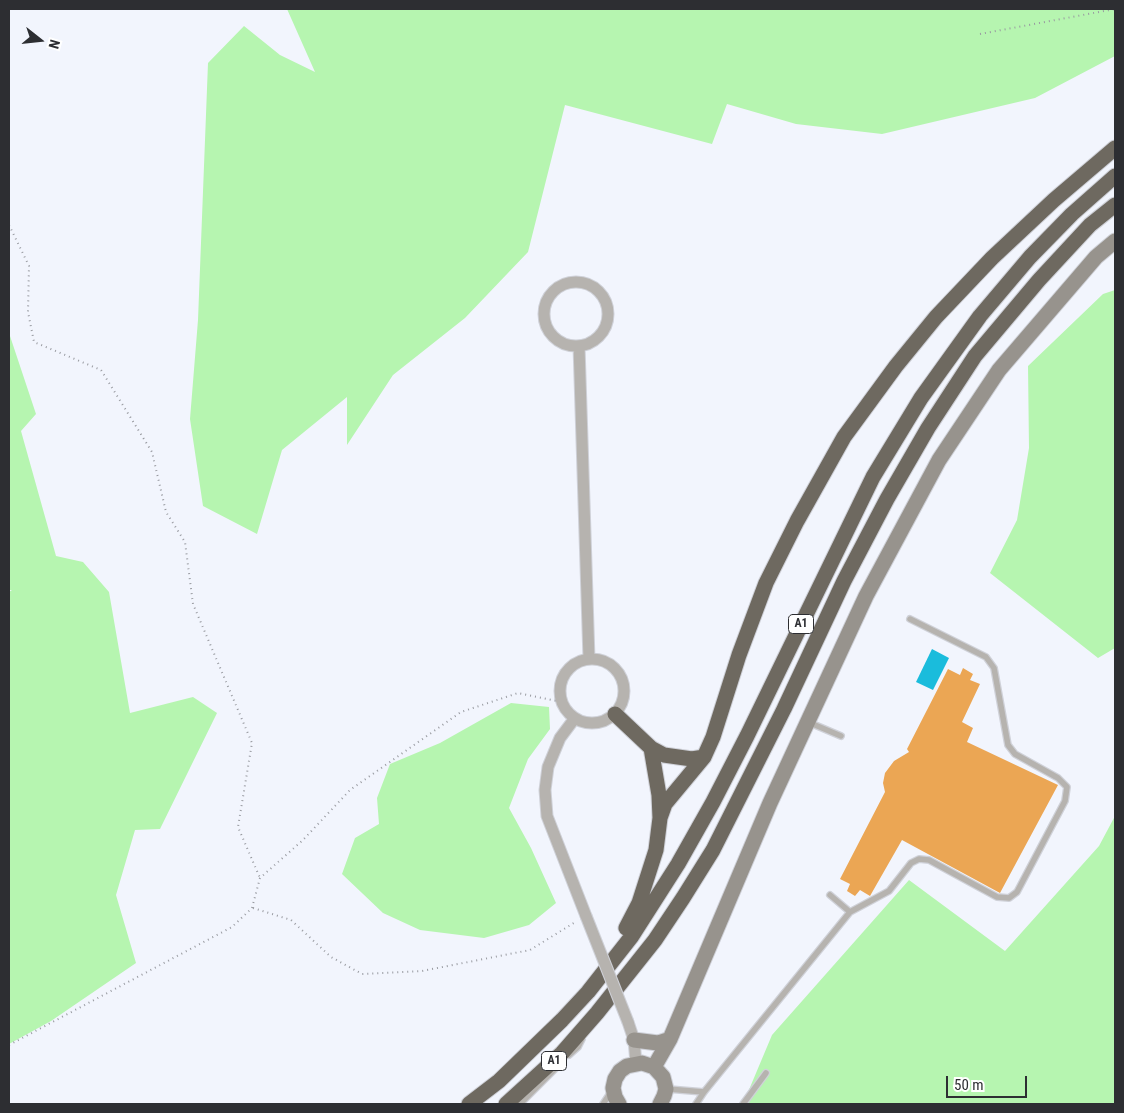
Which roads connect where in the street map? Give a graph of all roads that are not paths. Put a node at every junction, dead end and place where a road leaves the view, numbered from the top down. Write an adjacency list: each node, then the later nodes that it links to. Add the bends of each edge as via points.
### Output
1 (1115, 148): 13 (highway, via 992,258 936,317 844,437 766,583)
2 (1115, 176): 23 (highway, A1, via 1030,257 980,316 921,398 873,477 747,736 678,864 632,936 588,992)
3 (1115, 205): 17 (highway, A1, via 1090,225 1000,326 975,356 928,428 886,499 844,581 713,850 655,940)
4 (1115, 242): 10 (street, via 1096,257 999,370 939,460 866,596)
5 (579, 346): 5 (street, via 597,338 605,326 608,311 600,293 583,283 573,282 553,292 544,312 545,323 558,341); 7 (street)
6 (910, 620): 16 (lane, via 986,657 994,668 1008,745 1015,754 1068,787 1066,801 1017,892 1009,898 997,897 929,860 919,859 911,863 889,890)
7 (589, 659): 8 (street, via 608,663 621,677 624,696); 9 (street, via 571,666 561,682 562,702)
8 (615, 714): 9 (street, via 595,723); 12 (highway)
9 (575, 718): 19 (street, bridge, via 560,738 548,767 545,790 547,816)
10 (808, 722): 11 (lane); 18 (street, via 770,803)
11 (841, 736)
12 (650, 748): 13 (highway, via 680,758); 14 (highway)
13 (704, 757): 14 (highway, via 673,792)
14 (660, 818): 23 (highway, via 649,875 623,935 574,999)
15 (830, 895): 16 (lane)
16 (850, 912): 26 (lane)
17 (597, 1013): 28 (highway, A1, via 562,1053); 29 (lane, via 578,1047)
18 (670, 1039): 19 (street, via 658,1043); 21 (street)
19 (634, 1040): 20 (street)
20 (636, 1063): 21 (street); 24 (street, via 620,1071)
21 (654, 1067): 25 (street, via 662,1076)
22 (766, 1073): 34 (lane)
23 (499, 1081): 27 (highway, A1)
24 (614, 1088): 30 (lane); 31 (street)
25 (666, 1089): 26 (lane); 32 (street)
26 (704, 1092): 33 (lane)
27 (469, 1104)
28 (506, 1104)
29 (520, 1104)
30 (603, 1104)
31 (619, 1104)
32 (660, 1104)
33 (696, 1104)
34 (743, 1104)

